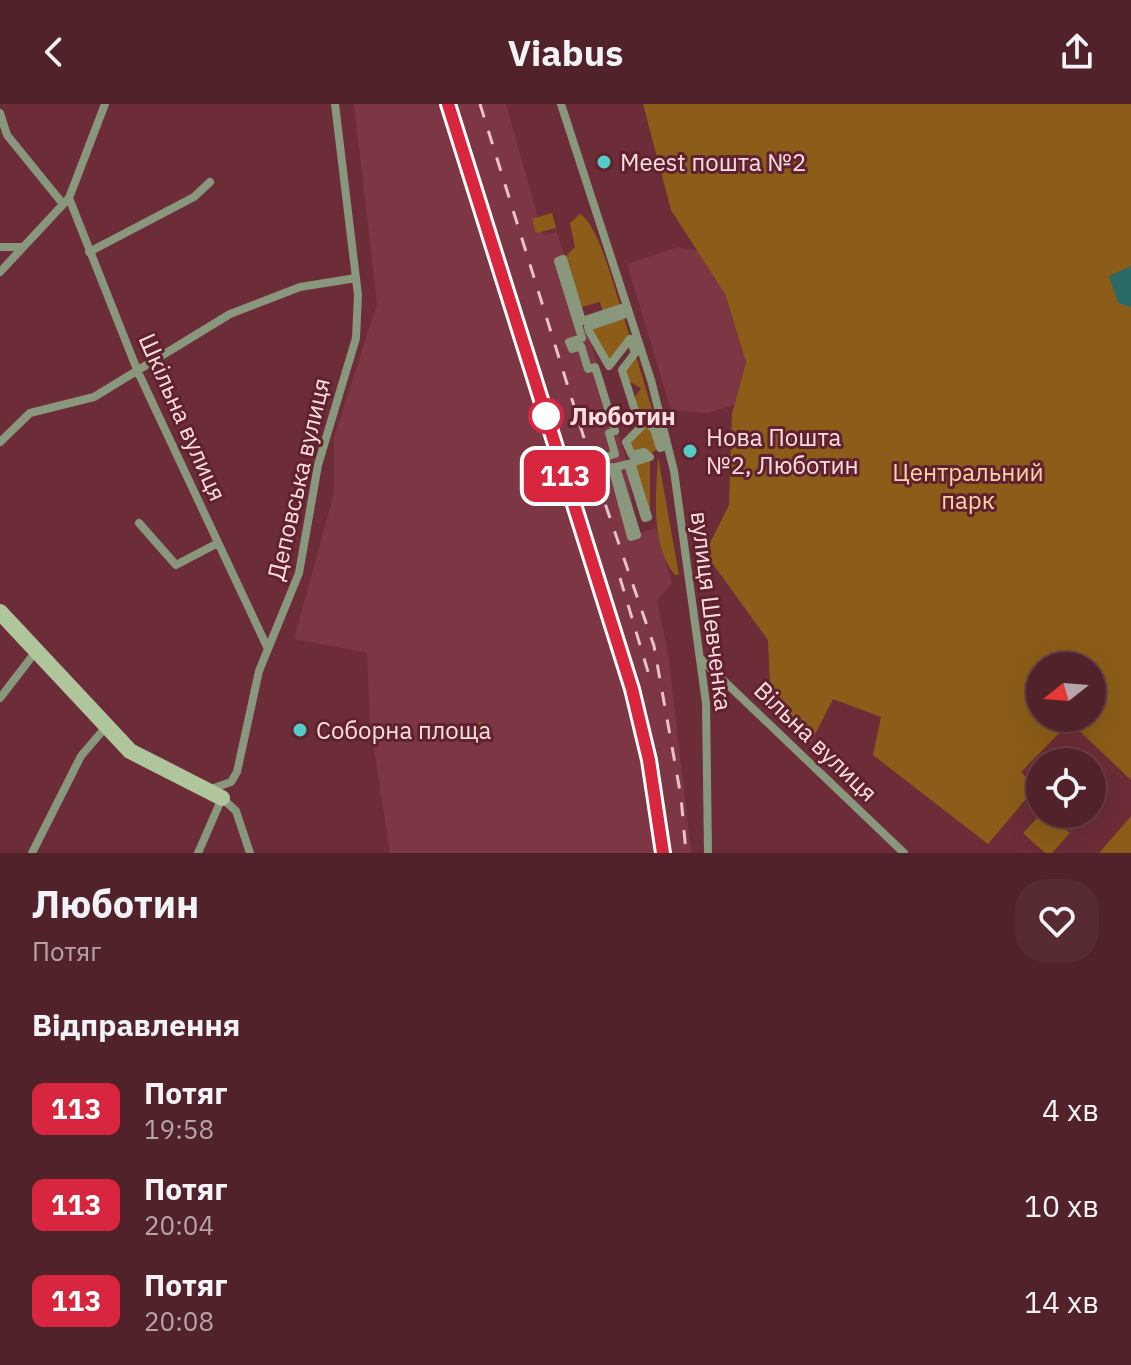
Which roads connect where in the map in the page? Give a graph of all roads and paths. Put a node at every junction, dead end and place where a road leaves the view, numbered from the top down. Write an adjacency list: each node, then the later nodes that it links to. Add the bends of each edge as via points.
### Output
1 (105, 104): 6 (street)
2 (335, 104): 11 (street, Деповська вулиця)
3 (561, 104): 20 (street, вулиця Шевченка, via 666,429)
4 (0, 113): 6 (street, Шкільна вулиця, via 7,135)
5 (210, 182): 9 (street, via 194,197)
6 (66, 201): 8 (street); 9 (street, Шкільна вулиця)
7 (0, 247): 8 (street)
8 (23, 247): 10 (street)
9 (89, 252): 13 (street, Шкільна вулиця)
10 (0, 272)
11 (356, 278): 13 (street, via 300,287 230,314); 19 (street, Деповська вулиця, via 356,338 318,465 299,573)
12 (635, 353): 12 (street, via 630,339 613,365 607,365 588,327 623,315 621,308 582,321 563,259 558,261 582,338 569,342 572,349 581,346 588,369 595,367 615,431 609,433 615,454 602,458 605,470 612,467 631,537 637,535 616,467 628,464 648,517 631,463 650,457 642,452 632,455 626,442 646,422 663,447 655,419 636,414 622,370)
13 (138, 372): 14 (street, via 94,397 30,413); 16 (street, Шкільна вулиця)
14 (0, 442)
15 (139, 523): 16 (street, via 176,565)
16 (218, 543): 19 (street, Шкільна вулиця)
17 (0, 612): 18 (street)
18 (38, 649): 21 (street); 22 (street)
19 (268, 649): 23 (street, Деповська вулиця, via 237,772)
20 (700, 658): 27 (street, вулиця Шевченка, via 706,703); 28 (street, Вільна вулиця)
21 (0, 698)
22 (105, 728): 23 (street, via 146,762); 24 (street, via 81,756)
23 (215, 794): 25 (street); 26 (street, via 236,811)
24 (32, 853)
25 (198, 853)
26 (250, 853)
27 (708, 853)
28 (904, 853)

